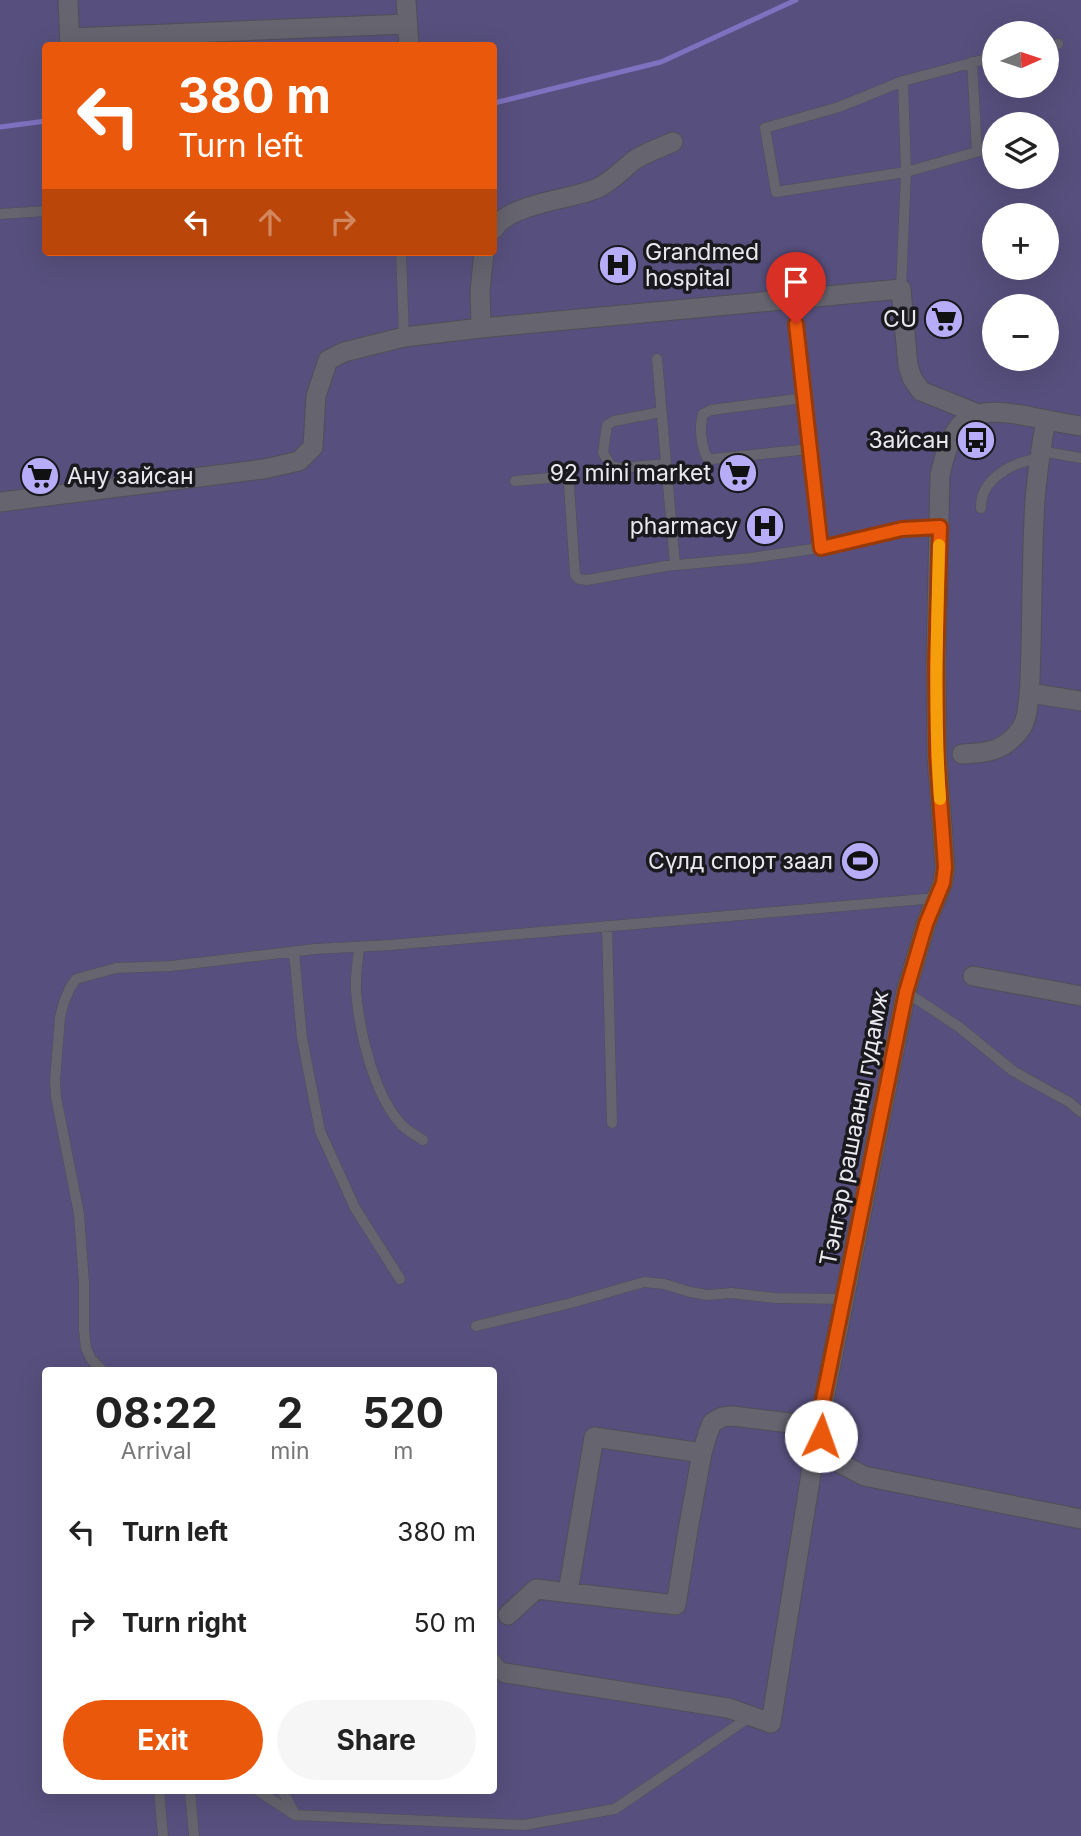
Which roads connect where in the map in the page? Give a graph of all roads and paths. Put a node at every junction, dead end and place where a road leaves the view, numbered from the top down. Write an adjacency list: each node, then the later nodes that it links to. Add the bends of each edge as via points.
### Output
1 (68, 0): 4 (street)
2 (406, 0): 3 (street)
3 (407, 24): 4 (street); 5 (street)
4 (70, 42)
5 (409, 42)
6 (982, 60): 7 (lane)
7 (972, 62): 8 (lane); 11 (lane)
8 (903, 80): 12 (lane); 12 (lane, via 839,107 765,128 776,192)
9 (673, 142): 15 (street, via 636,159 596,189 517,211)
10 (982, 150): 11 (lane)
11 (977, 151): 12 (lane)
12 (906, 172): 18 (lane)
13 (42, 211): 14 (lane)
14 (0, 214)
15 (497, 224)
16 (401, 256): 21 (lane)
17 (484, 256): 20 (street)
18 (901, 289): 20 (street); 25 (street, via 912,378 921,391)
19 (796, 324): 23 (lane)
20 (481, 328): 21 (street)
21 (404, 337): 33 (street, via 328,360 316,396 313,447 299,461 264,470 209,473)
22 (657, 359): 24 (lane)
23 (804, 398): 28 (lane); 28 (lane, via 711,410 700,421 708,458)
24 (661, 412): 31 (lane); 31 (lane, via 607,425 603,453 611,466 620,468)
25 (978, 414): 26 (street, via 1006,412); 35 (street, Тэнгэр рашааны гудамж, via 954,433 943,460)
26 (1046, 420): 27 (street); 29 (street)
27 (1081, 426)
28 (810, 449): 36 (lane)
29 (1040, 455): 30 (lane); 34 (lane, via 997,477 986,487); 38 (street)
30 (1081, 458)
31 (666, 464): 37 (lane)
32 (515, 481): 37 (lane, via 567,480 579,579)
33 (0, 502)
34 (981, 508)
35 (940, 527): 36 (lane, via 902,529); 41 (street, Тэнгэр рашааны гудамж, via 937,756 945,867)
36 (821, 548): 37 (lane)
37 (675, 565)
38 (1030, 693): 39 (street); 40 (street, via 1024,726 1005,745 989,753)
39 (1081, 701)
40 (962, 754)
41 (937, 898): 42 (lane); 46 (street, Тэнгэр рашааны гудамж)
42 (607, 926): 43 (lane); 49 (lane)
43 (359, 947): 44 (lane); 50 (lane, via 356,988 362,1037 386,1105 405,1128)
44 (294, 952): 51 (lane, via 302,1038 320,1131 355,1208); 54 (lane, via 116,968 76,979 70,988 60,1017 56,1097 79,1214 86,1348)
45 (973, 976): 47 (street)
46 (906, 992): 48 (lane, via 1013,1071); 52 (street, Тэнгэр рашааны гудамж)
47 (1081, 996)
48 (1081, 1112)
49 (612, 1123)
50 (423, 1140)
51 (400, 1279)
52 (845, 1298): 53 (lane, via 708,1295 644,1282); 55 (street, Тэнгэр рашааны гудамж)
53 (476, 1326)
54 (99, 1367)
55 (820, 1424): 56 (street, via 722,1417 712,1423); 57 (street, Тэнгэр рашааны гудамж, via 825,1455 864,1476); 61 (street, via 771,1723)
56 (702, 1453): 58 (street, via 676,1605); 58 (street, via 594,1437)
57 (1081, 1519)
58 (568, 1592): 59 (street, via 536,1589)
59 (508, 1615)
60 (497, 1667): 61 (street)
61 (751, 1715): 66 (lane, via 615,1809 524,1825)
62 (159, 1794): 67 (lane)
63 (190, 1794): 68 (lane)
64 (263, 1794): 66 (lane)
65 (284, 1794): 66 (lane)
66 (295, 1815)
67 (163, 1836)
68 (194, 1836)

